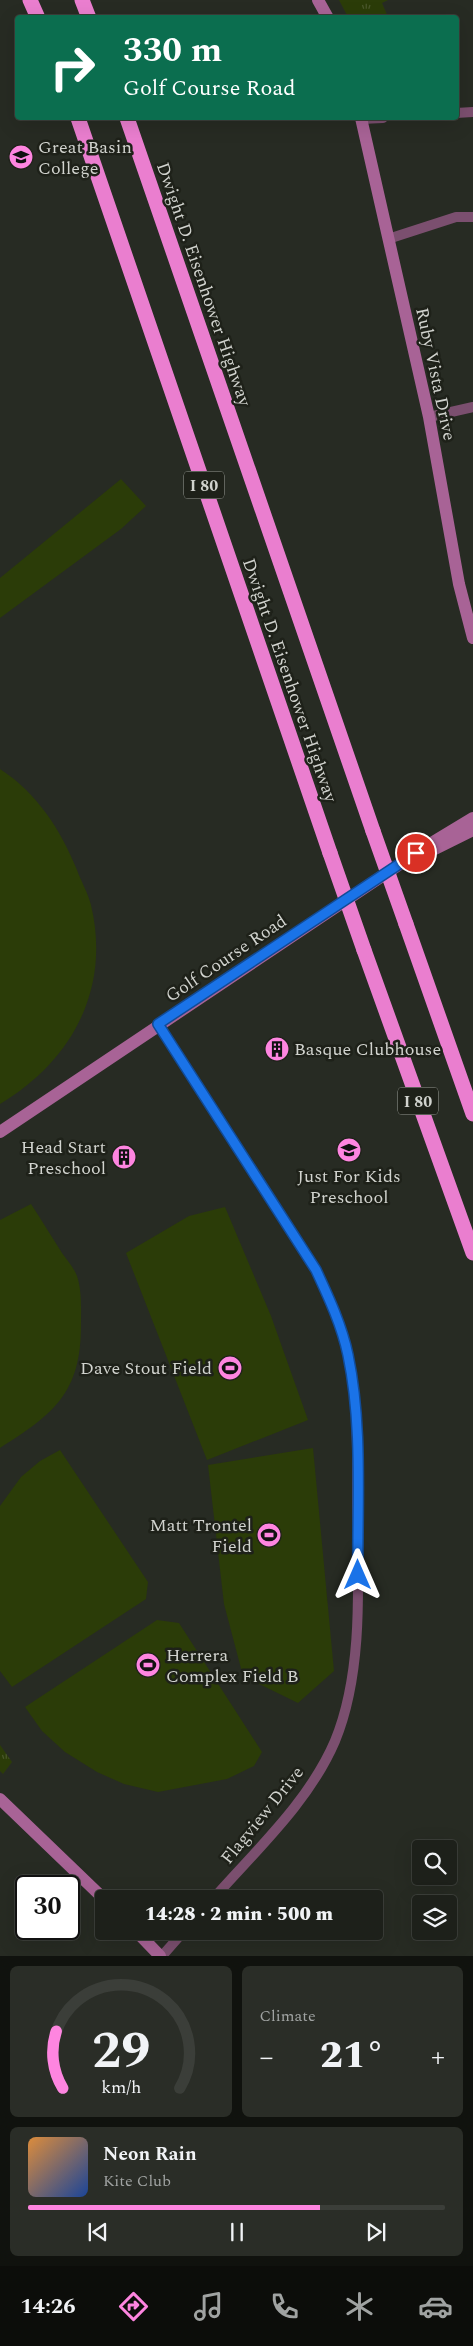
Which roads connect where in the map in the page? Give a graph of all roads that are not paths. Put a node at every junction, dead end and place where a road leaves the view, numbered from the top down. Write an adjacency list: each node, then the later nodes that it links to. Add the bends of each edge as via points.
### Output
1 (30, 0): 4 (highway)
2 (82, 0): 5 (highway)
3 (318, 0): 6 (street)
4 (37, 15)
5 (88, 15)
6 (326, 15)
7 (473, 112): 8 (street)
8 (459, 113)
9 (79, 120): 23 (highway, Dwight D. Eisenhower Highway / I 80, bridge, via 330,853)
10 (128, 120): 21 (highway, Dwight D. Eisenhower Highway / I 80, bridge)
11 (361, 120): 13 (street, Ruby Vista Drive)
12 (473, 217): 13 (street, via 456,217)
13 (388, 239): 15 (street, Ruby Vista Drive)
14 (473, 407): 15 (street)
15 (429, 417): 16 (street, Ruby Vista Drive, via 459,584)
16 (473, 638)
17 (473, 818): 19 (street, Golf Course Road)
18 (473, 830): 19 (street)
19 (401, 863): 20 (street, Golf Course Road)
20 (158, 1024): 22 (street, Golf Course Road); 26 (street, Flagview Drive, via 316,1270 334,1308 348,1354 356,1404 358,1575 353,1682 345,1714 334,1742 305,1792)
21 (473, 1114)
22 (0, 1132)
23 (473, 1252)
24 (0, 1799): 25 (street)
25 (95, 1890)
26 (221, 1890)
27 (145, 1940): 29 (street)
28 (176, 1940): 29 (street)
29 (161, 1956)

